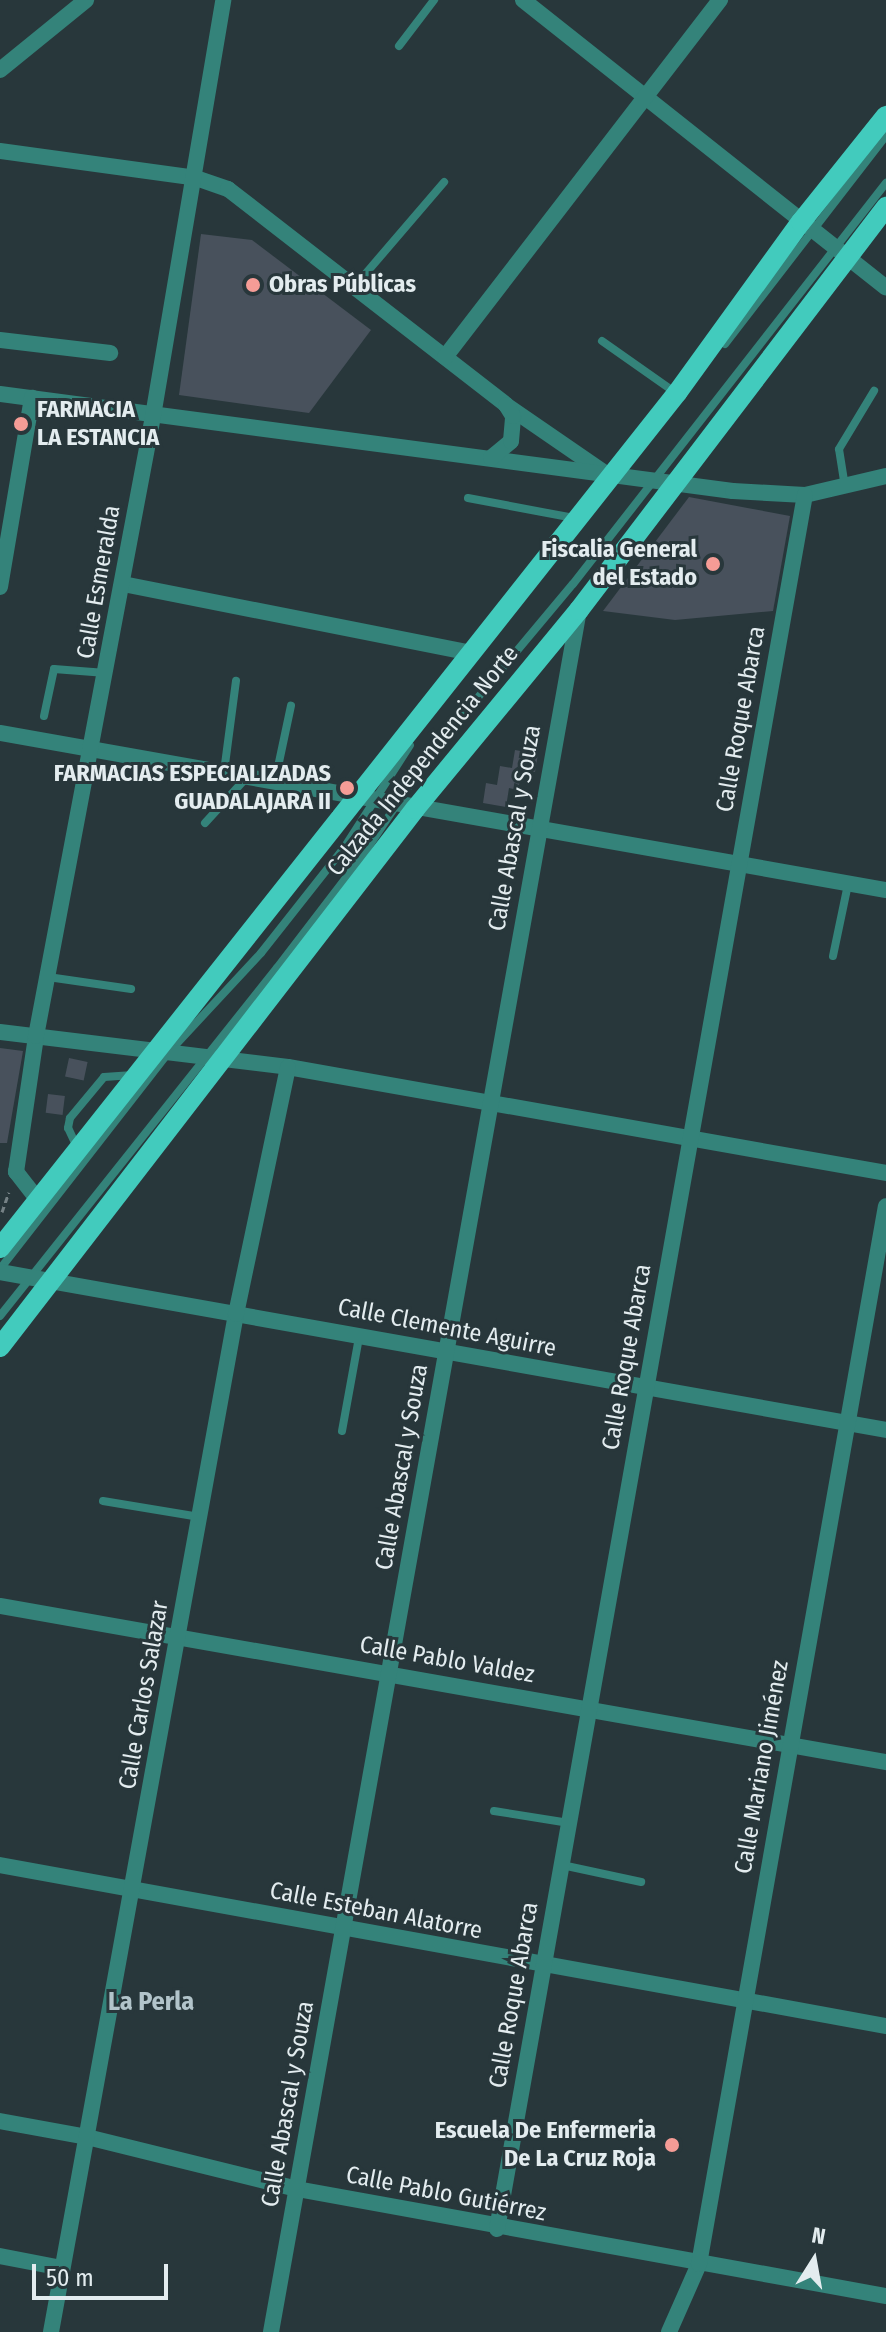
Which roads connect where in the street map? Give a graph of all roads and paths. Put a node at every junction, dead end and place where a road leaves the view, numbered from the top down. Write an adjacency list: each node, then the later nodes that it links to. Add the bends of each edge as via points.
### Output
1 (86, 0): 7 (street)
2 (223, 0): 12 (street, Calle Esmeralda)
3 (434, 0): 6 (lane)
4 (523, 0): 8 (street)
5 (720, 0): 8 (street)
6 (399, 46)
7 (0, 70)
8 (647, 93): 16 (street); 23 (street)
9 (886, 116): 16 (main road, Calzada Independencia Norte)
10 (886, 136): 16 (lane)
11 (0, 151): 12 (street)
12 (196, 178): 18 (street, via 228,189); 29 (street, Calle Esmeralda)
13 (444, 182): 18 (lane)
14 (886, 183): 17 (lane)
15 (886, 207): 17 (main road, Calzada Independencia Norte)
16 (807, 226): 17 (street); 25 (main road, Calzada Independencia Norte); 32 (lane)
17 (841, 253): 19 (street); 33 (lane); 34 (main road, Calzada Independencia Norte)
18 (355, 286): 23 (street)
19 (886, 288)
20 (0, 340): 22 (street)
21 (602, 341): 25 (lane)
22 (110, 353)
23 (445, 357): 28 (street)
24 (874, 391): 35 (lane, via 839,449)
25 (677, 393): 32 (main road, Calzada Independencia Norte)
26 (0, 394): 27 (street)
27 (32, 398): 29 (street); 40 (street)
28 (506, 405): 30 (street, via 513,416 511,441); 32 (street)
29 (153, 412): 30 (street); 39 (street, Calle Esmeralda)
30 (491, 458): 32 (street)
31 (886, 476): 35 (street)
32 (616, 477): 33 (street); 38 (main road, Calzada Independencia Norte); 52 (lane)
33 (652, 482): 34 (street); 53 (lane, via 468,707)
34 (674, 484): 36 (street); 41 (main road, Calzada Independencia Norte)
35 (845, 488): 36 (street)
36 (805, 495): 56 (street, Calle Roque Abarca)
37 (468, 498): 38 (lane)
38 (577, 519): 42 (main road, Calzada Independencia Norte)
39 (123, 584): 42 (street); 43 (street, Calle Esmeralda)
40 (0, 587)
41 (579, 610): 53 (main road, Calzada Independencia Norte); 55 (street, Calle Abascal y Souza)
42 (472, 653): 52 (main road, Calzada Independencia Norte)
43 (106, 673): 46 (lane, via 54,669); 48 (street, Calle Esmeralda)
44 (236, 681): 49 (lane)
45 (291, 706): 51 (lane)
46 (44, 716)
47 (0, 733): 48 (street)
48 (92, 750): 49 (street); 60 (street, Calle Esmeralda)
49 (224, 772): 50 (street)
50 (247, 776): 51 (street); 54 (lane)
51 (275, 781): 52 (street)
52 (363, 798): 53 (street); 64 (main road, Calzada Independencia Norte)
53 (406, 807): 55 (street); 65 (main road, Calzada Independencia Norte)
54 (205, 823)
55 (538, 829): 56 (street); 67 (street, Calle Abascal y Souza)
56 (738, 866): 57 (street); 68 (street, Calle Roque Abarca)
57 (848, 884): 58 (street); 59 (lane)
58 (886, 890)
59 (833, 956)
60 (48, 977): 61 (lane); 63 (street, Calle Esmeralda)
61 (131, 989)
62 (0, 1032): 63 (street)
63 (36, 1036): 64 (street); 69 (street, Calle Esmeralda)
64 (162, 1051): 65 (street); 71 (main road, Calzada Independencia Norte, via 136,1075); 75 (lane)
65 (214, 1056): 66 (street); 76 (main road, Calzada Independencia Norte)
66 (288, 1067): 67 (street); 77 (street, Calle Carlos Salazar)
67 (491, 1103): 68 (street); 81 (street, Calle Abascal y Souza)
68 (690, 1138): 70 (street); 82 (street, Calle Roque Abarca)
69 (16, 1172): 71 (street); 73 (path)
70 (886, 1173)
71 (38, 1200): 74 (main road, Calzada Independencia Norte)
72 (886, 1206): 83 (street, Calle Mariano Jiménez)
73 (0, 1219)
74 (0, 1248)
75 (0, 1270): 76 (street, Calle Clemente Aguirre)
76 (40, 1277): 77 (street, Calle Clemente Aguirre); 78 (lane); 80 (main road, Calzada Independencia Norte)
77 (236, 1314): 79 (street, Calle Clemente Aguirre); 87 (street, Calle Carlos Salazar)
78 (0, 1316)
79 (359, 1336): 81 (street, Calle Clemente Aguirre); 85 (lane)
80 (0, 1347)
81 (447, 1352): 82 (street, Calle Clemente Aguirre); 90 (street, Calle Abascal y Souza)
82 (646, 1390): 83 (street, Calle Clemente Aguirre); 91 (street, Calle Roque Abarca)
83 (847, 1423): 84 (street, Calle Clemente Aguirre); 92 (street, Calle Mariano Jiménez)
84 (886, 1430)
85 (342, 1431)
86 (103, 1501): 87 (lane)
87 (200, 1517): 89 (street, Calle Carlos Salazar)
88 (0, 1606): 89 (street, Calle Pablo Valdez)
89 (178, 1638): 90 (street, Calle Pablo Valdez); 99 (street, Calle Carlos Salazar)
90 (389, 1675): 91 (street, Calle Pablo Valdez); 100 (street, Calle Abascal y Souza)
91 (589, 1708): 92 (street, Calle Pablo Valdez); 95 (street, Calle Roque Abarca)
92 (791, 1745): 93 (street, Calle Pablo Valdez); 102 (street, Calle Mariano Jiménez)
93 (886, 1762)
94 (494, 1811): 95 (lane)
95 (569, 1823): 97 (street, Calle Roque Abarca)
96 (0, 1865): 99 (street, Calle Esteban Alatorre)
97 (562, 1865): 98 (lane); 101 (street, Calle Roque Abarca)
98 (641, 1882)
99 (133, 1890): 100 (street, Calle Esteban Alatorre); 105 (street, Calle Carlos Salazar)
100 (344, 1929): 101 (street, Calle Esteban Alatorre); 106 (street, Calle Abascal y Souza)
101 (544, 1968): 102 (street, Calle Esteban Alatorre); 107 (street, Calle Roque Abarca)
102 (745, 2001): 103 (street, Calle Esteban Alatorre); 109 (street, Calle Mariano Jiménez)
103 (886, 2026)
104 (0, 2121): 105 (street, Calle Pablo Gutiérrez)
105 (87, 2137): 106 (street, Calle Pablo Gutiérrez); 110 (street, Calle Carlos Salazar)
106 (297, 2189): 107 (street, Calle Pablo Gutiérrez); 113 (street, Calle Abascal y Souza)
107 (497, 2229): 109 (street, Calle Pablo Gutiérrez)
108 (0, 2256): 110 (street)
109 (699, 2264): 111 (street, Calle Pablo Gutiérrez); 114 (street, Calle Mariano Jiménez)
110 (62, 2268): 112 (street, Calle Carlos Salazar)
111 (886, 2296)
112 (51, 2332)
113 (271, 2332)
114 (669, 2332)

